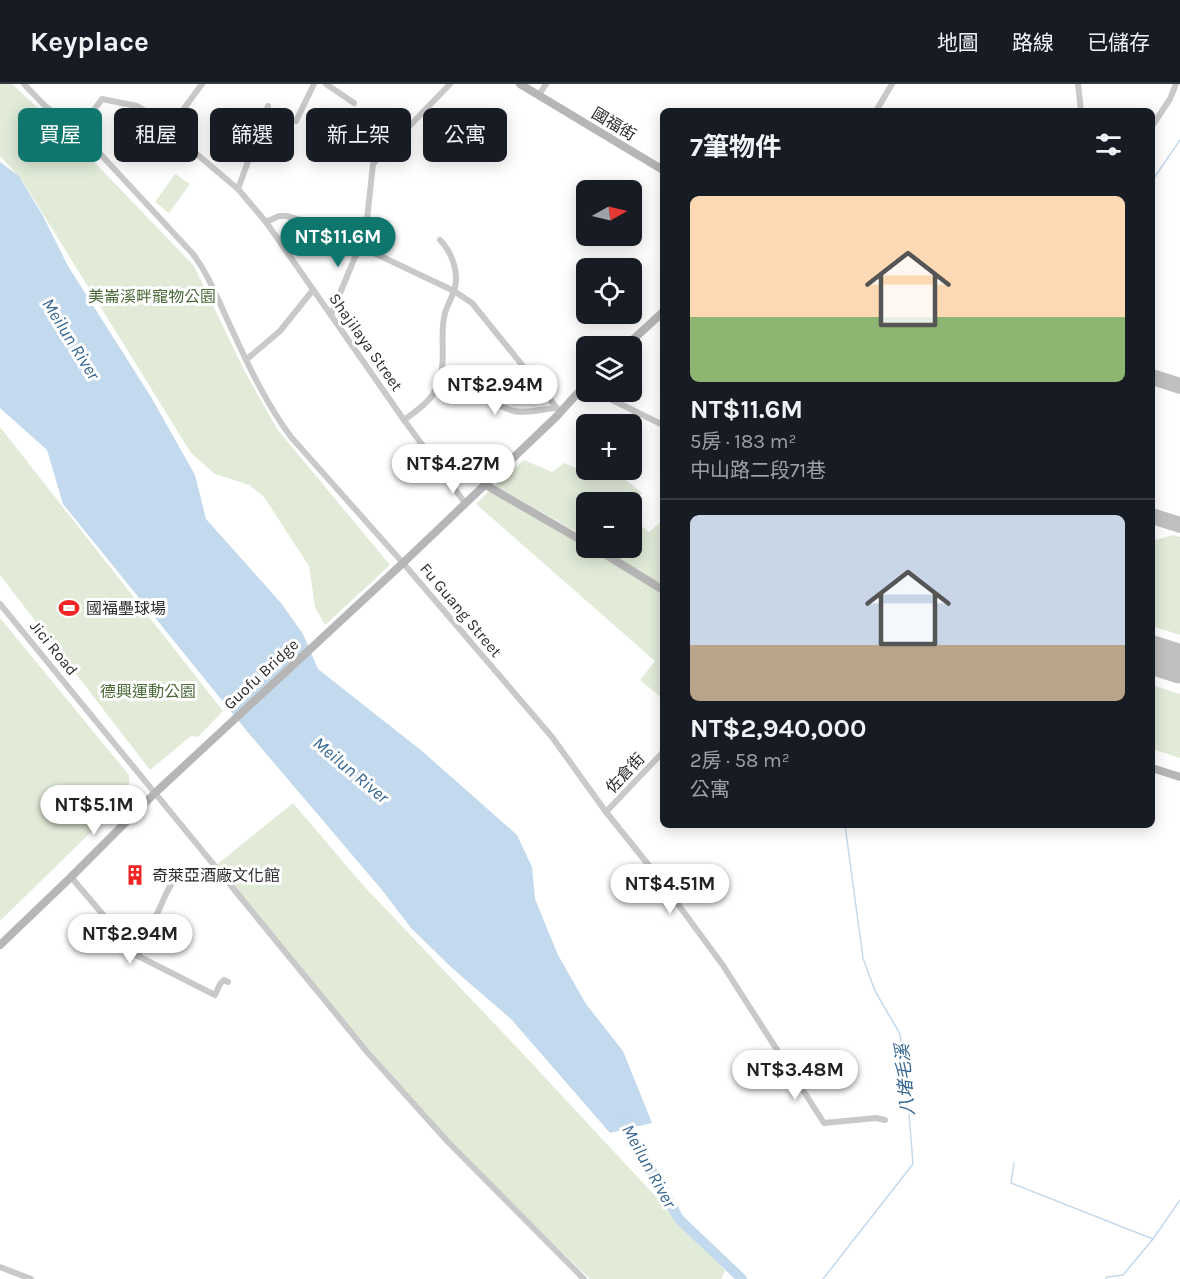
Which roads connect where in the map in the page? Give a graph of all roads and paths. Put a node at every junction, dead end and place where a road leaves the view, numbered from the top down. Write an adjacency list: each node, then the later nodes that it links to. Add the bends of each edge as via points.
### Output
1 (24, 84): 14 (street, Fu Guang Street)
2 (202, 84): 17 (street)
3 (314, 84): 20 (street)
4 (326, 84): 12 (street)
5 (450, 84): 28 (street, via 373,164)
6 (520, 84): 11 (street, 國福街)
7 (546, 84): 11 (street)
8 (892, 84): 18 (street)
9 (1078, 84): 19 (street)
10 (1176, 84): 21 (street)
11 (539, 95): 24 (street, 國福街)
12 (354, 103)
13 (268, 106): 25 (street)
14 (48, 108)
15 (95, 108): 16 (street, Shajilaya Street, via 107,99)
16 (141, 108)
17 (184, 108)
18 (878, 108)
19 (1081, 108)
20 (296, 121)
21 (1155, 122)
22 (198, 154): 25 (street, Shajilaya Street)
23 (102, 156): 34 (street, Fu Guang Street, via 193,254)
24 (660, 168)
25 (238, 189): 26 (street, Shajilaya Street)
26 (266, 222): 28 (street, via 279,216 294,216); 29 (street, Shajilaya Street)
27 (440, 240): 30 (street, via 454,264)
28 (364, 247): 30 (street); 31 (street, via 355,257)
29 (313, 290): 31 (street, Shajilaya Street); 34 (street, via 280,331)
30 (454, 291): 35 (street, via 444,317); 38 (street, via 472,303)
31 (331, 315): 39 (street, Shajilaya Street)
32 (660, 315): 33 (street)
33 (637, 336)
34 (246, 360): 45 (street, Fu Guang Street, via 275,416 291,437)
35 (441, 378): 38 (street, via 516,412); 39 (street, via 430,399)
36 (576, 395): 38 (street, Guofu Bridge)
37 (616, 402): 40 (street)
38 (558, 410): 41 (street, Guofu Bridge)
39 (404, 420): 42 (street, Shajilaya Street)
40 (660, 424)
41 (484, 484): 42 (street, Guofu Bridge); 43 (street)
42 (465, 502): 45 (street, Guofu Bridge)
43 (576, 537)
44 (611, 558): 46 (street)
45 (403, 563): 51 (street, Guofu Bridge); 52 (street, Fu Guang Street, via 552,737)
46 (660, 589)
47 (0, 604): 51 (street, Jici Road)
48 (660, 755): 52 (street, 佐倉街)
49 (1155, 769): 50 (street)
50 (1180, 777)
51 (155, 793): 54 (street, Guofu Bridge); 61 (street, Jici Road, via 368,1053 486,1182)
52 (606, 812): 58 (street, Fu Guang Street, via 722,964 824,1123)
53 (180, 868): 56 (street)
54 (71, 877): 55 (street, Guofu Bridge); 56 (street)
55 (0, 945)
56 (138, 956): 57 (street, via 215,995 222,982)
57 (228, 982)
58 (885, 1120)
59 (0, 1267): 60 (street)
60 (31, 1279)
61 (584, 1279)

